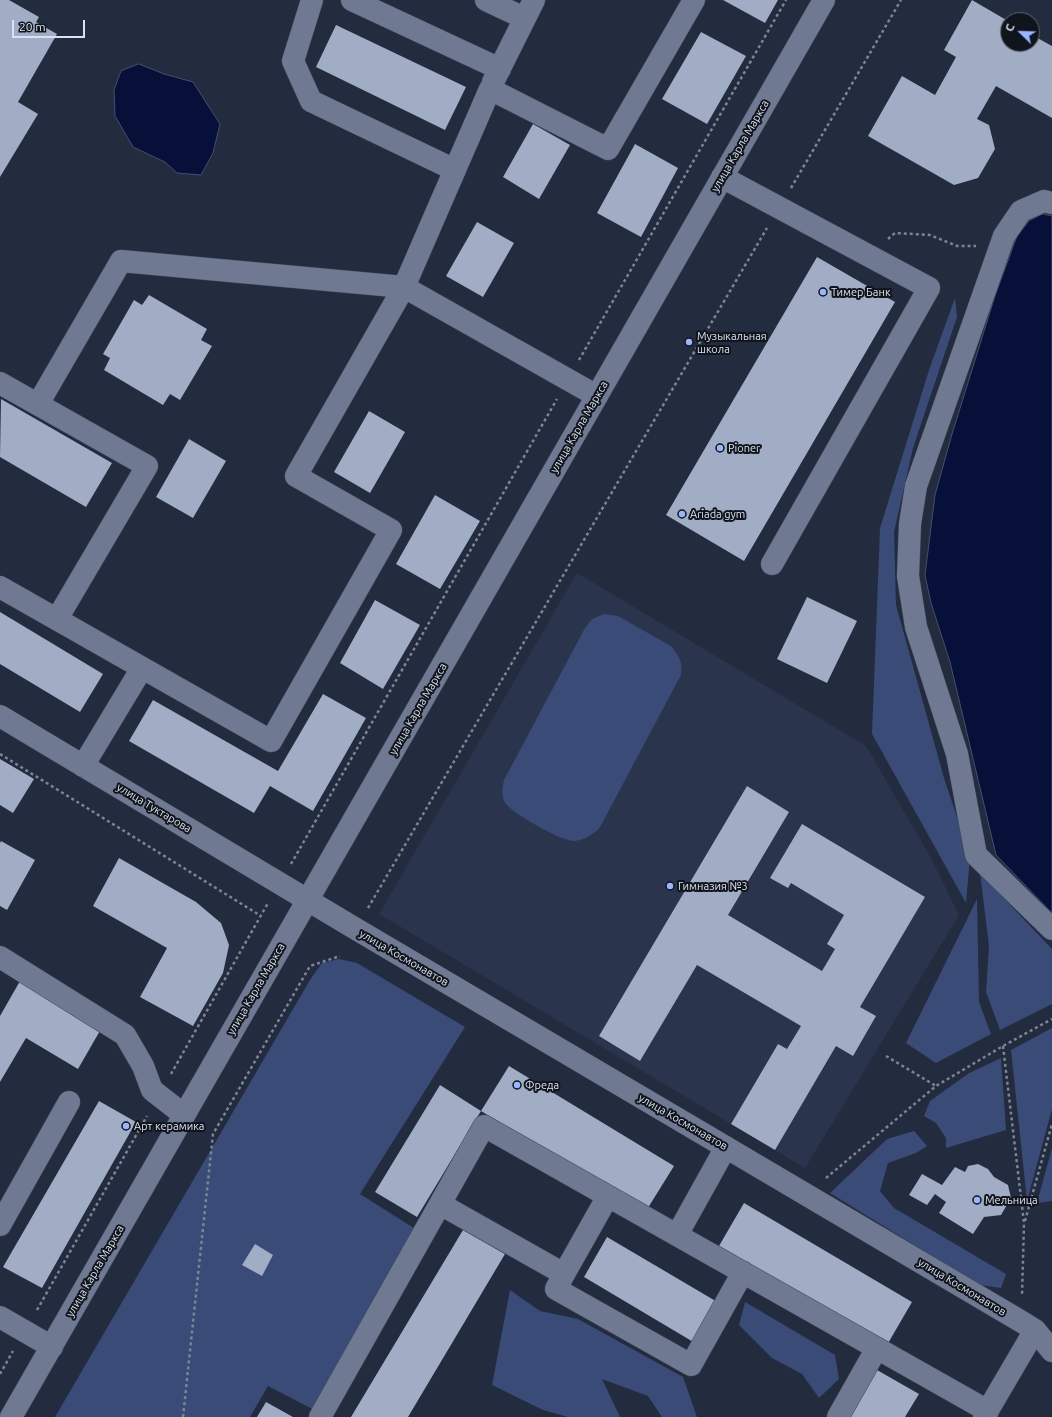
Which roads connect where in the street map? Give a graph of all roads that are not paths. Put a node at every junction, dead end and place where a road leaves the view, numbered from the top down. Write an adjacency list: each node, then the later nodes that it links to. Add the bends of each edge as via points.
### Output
1 (312, 0): 9 (street, via 293,61 311,101)
2 (352, 0): 7 (street)
3 (486, 0): 6 (street)
4 (694, 0): 8 (street, via 608,149)
5 (824, 0): 10 (street, улица Карла Маркса)
6 (529, 9): 7 (street)
7 (500, 69): 8 (street)
8 (490, 89): 9 (street)
9 (455, 170): 12 (street)
10 (722, 177): 14 (street, улица Карла Маркса); 16 (street, via 929,288)
11 (1052, 203): 23 (street, via 1044,201 1021,211 1004,236 916,486 910,524 908,576 916,626 957,754 976,854)
12 (404, 286): 14 (street); 15 (street, via 121,261); 19 (street, via 296,476 391,530 271,741)
13 (0, 383): 15 (street)
14 (597, 396): 22 (street, улица Карла Маркса)
15 (38, 404): 18 (street, via 147,466)
16 (772, 564)
17 (0, 587): 18 (street)
18 (57, 620): 19 (street)
19 (142, 668): 21 (street)
20 (0, 716): 21 (street, улица Туктарова)
21 (83, 766): 22 (street, улица Туктарова)
22 (308, 900): 26 (street, улица Карла Маркса); 27 (street, улица Космонавтов)
23 (1052, 930)
24 (0, 957): 26 (street, via 125,1035 143,1066 152,1090)
25 (69, 1102): 30 (street)
26 (184, 1115): 36 (street, улица Карла Маркса)
27 (726, 1147): 31 (street); 35 (street, улица Космонавтов)
28 (608, 1196): 29 (street, via 484,1126); 31 (street); 33 (street)
29 (440, 1204): 33 (street); 41 (street)
30 (0, 1225)
31 (677, 1235): 32 (street)
32 (743, 1272): 33 (street, via 691,1365 556,1288); 37 (street)
33 (564, 1274)
34 (0, 1317): 36 (street)
35 (1028, 1326): 38 (street, улица Космонавтов); 39 (street)
36 (52, 1347): 40 (street, улица Карла Маркса)
37 (877, 1348): 39 (street); 42 (street)
38 (1052, 1351)
39 (986, 1414)
40 (11, 1417)
41 (320, 1417)
42 (838, 1417)

